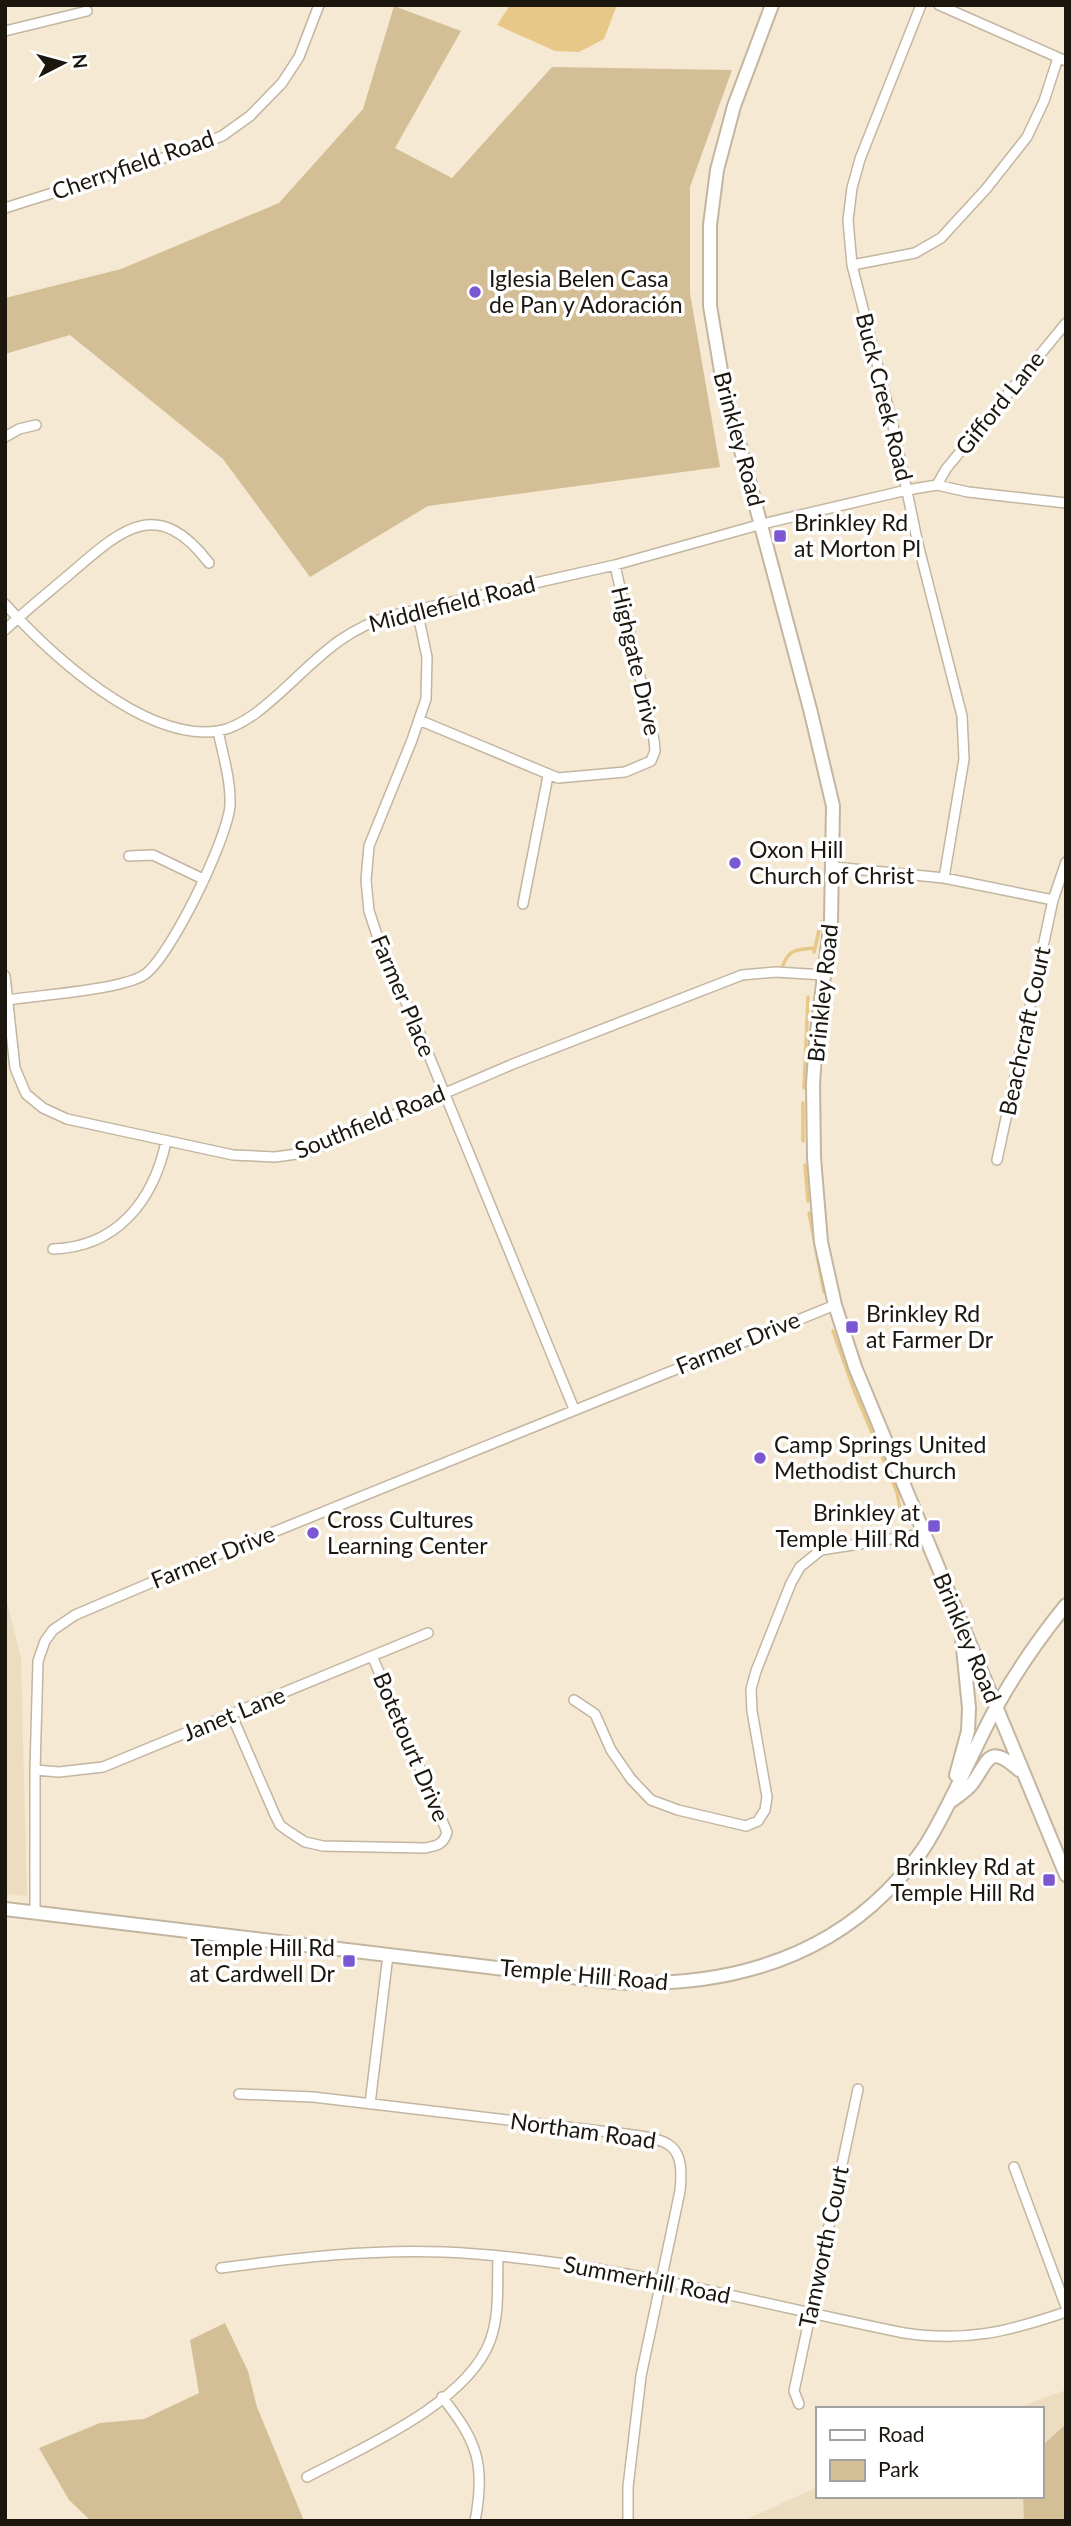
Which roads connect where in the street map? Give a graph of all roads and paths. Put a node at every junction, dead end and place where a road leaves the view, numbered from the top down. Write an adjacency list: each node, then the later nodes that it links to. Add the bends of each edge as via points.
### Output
1 (319, 5): 8 (street, Cherryfield Road, via 299,57 282,83 250,116 222,136)
2 (772, 5): 16 (main road, Brinkley Road, via 724,138 708,266 717,351)
3 (921, 5): 9 (street, Buck Creek Road, via 852,188 848,220)
4 (939, 5): 7 (street)
5 (87, 11): 6 (street)
6 (5, 31)
7 (1062, 59): 9 (street, via 1019,148 941,238 915,253)
8 (5, 208)
9 (852, 265): 14 (street, Buck Creek Road)
10 (1066, 323): 13 (street, Gifford Lane)
11 (36, 425): 12 (street)
12 (5, 437)
13 (937, 485): 14 (street, Middlefield Road); 15 (street)
14 (907, 490): 16 (street, Middlefield Road); 29 (street, Buck Creek Road, via 964,730 962,777)
15 (1066, 503)
16 (762, 524): 18 (street, Middlefield Road); 28 (main road, Brinkley Road, via 833,806)
17 (209, 563): 21 (street, via 186,538 164,526 126,530)
18 (615, 565): 20 (street, Middlefield Road); 25 (street, Highgate Drive, via 649,712 654,758 625,772 568,779)
19 (5, 604): 21 (street)
20 (416, 610): 23 (street, Farmer Place, via 427,669 426,699); 24 (street, Middlefield Road, via 380,619 344,636 256,713)
21 (18, 618): 22 (street); 24 (street, via 61,661 142,715 183,729)
22 (5, 630)
23 (419, 720): 25 (street, Highgate Drive); 36 (street, Farmer Place, via 369,846 366,895 384,956)
24 (218, 732): 30 (street, via 229,816)
25 (548, 776): 32 (street)
26 (130, 856): 30 (street, via 153,855)
27 (1066, 862): 31 (street, Beachcraft Court)
28 (834, 867): 29 (street); 33 (main road, Brinkley Road)
29 (944, 878): 31 (street)
30 (203, 879): 35 (street, via 163,957 145,975 126,983)
31 (1053, 900): 38 (street, Beachcraft Court)
32 (523, 904)
33 (824, 975): 36 (street, Southfield Road, via 742,975); 40 (main road, Brinkley Road, via 813,1084 814,1158 821,1242)
34 (5, 976): 35 (street, Southfield Road)
35 (8, 1000): 37 (street, Southfield Road, via 15,1068 30,1099 67,1119)
36 (444, 1093): 37 (street, Southfield Road, via 331,1143 291,1155 233,1155); 41 (street, Farmer Place)
37 (166, 1142): 39 (street, via 156,1179 127,1219 86,1245)
38 (997, 1160)
39 (53, 1249)
40 (835, 1305): 41 (street, Farmer Drive); 42 (main road, Brinkley Road)
41 (574, 1409): 50 (street, Farmer Drive, via 202,1561 64,1623 45,1641 38,1661)
42 (922, 1534): 44 (main road, Brinkley Road); 47 (street, via 821,1550 800,1567 751,1689 767,1797 758,1821 746,1826 651,1800 611,1750 595,1714)
43 (1066, 1605): 48 (main road, Temple Hill Road)
44 (960, 1623): 48 (main road, Brinkley Road); 52 (main road, via 969,1720)
45 (428, 1633): 46 (street, Janet Lane)
46 (373, 1657): 49 (street, Janet Lane); 49 (street, Botetourt Drive, via 447,1832 437,1846 305,1842 275,1815)
47 (574, 1700)
48 (996, 1706): 51 (main road, Brinkley Road); 52 (main road, Temple Hill Road)
49 (232, 1716): 50 (street, Janet Lane, via 103,1767)
50 (34, 1770): 55 (street, Farmer Drive)
51 (1022, 1772): 52 (main road, via 1002,1756 995,1756 986,1760 970,1787); 53 (main road, Brinkley Road)
52 (949, 1803): 56 (main road, Temple Hill Road, via 905,1873 860,1917 805,1950 743,1973 697,1982 644,1984)
53 (1066, 1875)
54 (5, 1909): 55 (main road, Temple Hill Road)
55 (35, 1912): 56 (main road, Temple Hill Road)
56 (388, 1955): 59 (street)
57 (858, 2089): 66 (street, Tamworth Court)
58 (239, 2094): 59 (street, Northam Road)
59 (370, 2104): 63 (street, Northam Road, via 645,2136 669,2145 679,2156 681,2178)
60 (1014, 2167): 64 (street)
61 (498, 2256): 62 (street, Summerhill Road, via 368,2253); 63 (street, Summerhill Road); 67 (street, via 490,2341 474,2368)
62 (222, 2268)
63 (660, 2281): 66 (street, Summerhill Road); 71 (street, Northam Road, via 640,2383)
64 (1066, 2307)
65 (1066, 2312): 66 (street, Summerhill Road, via 992,2334 946,2337)
66 (810, 2314): 68 (street, Tamworth Court, via 794,2391)
67 (442, 2397): 69 (street, via 389,2435); 70 (street, via 468,2432 478,2460)
68 (799, 2404)
69 (307, 2477)
70 (475, 2521)
71 (628, 2521)

